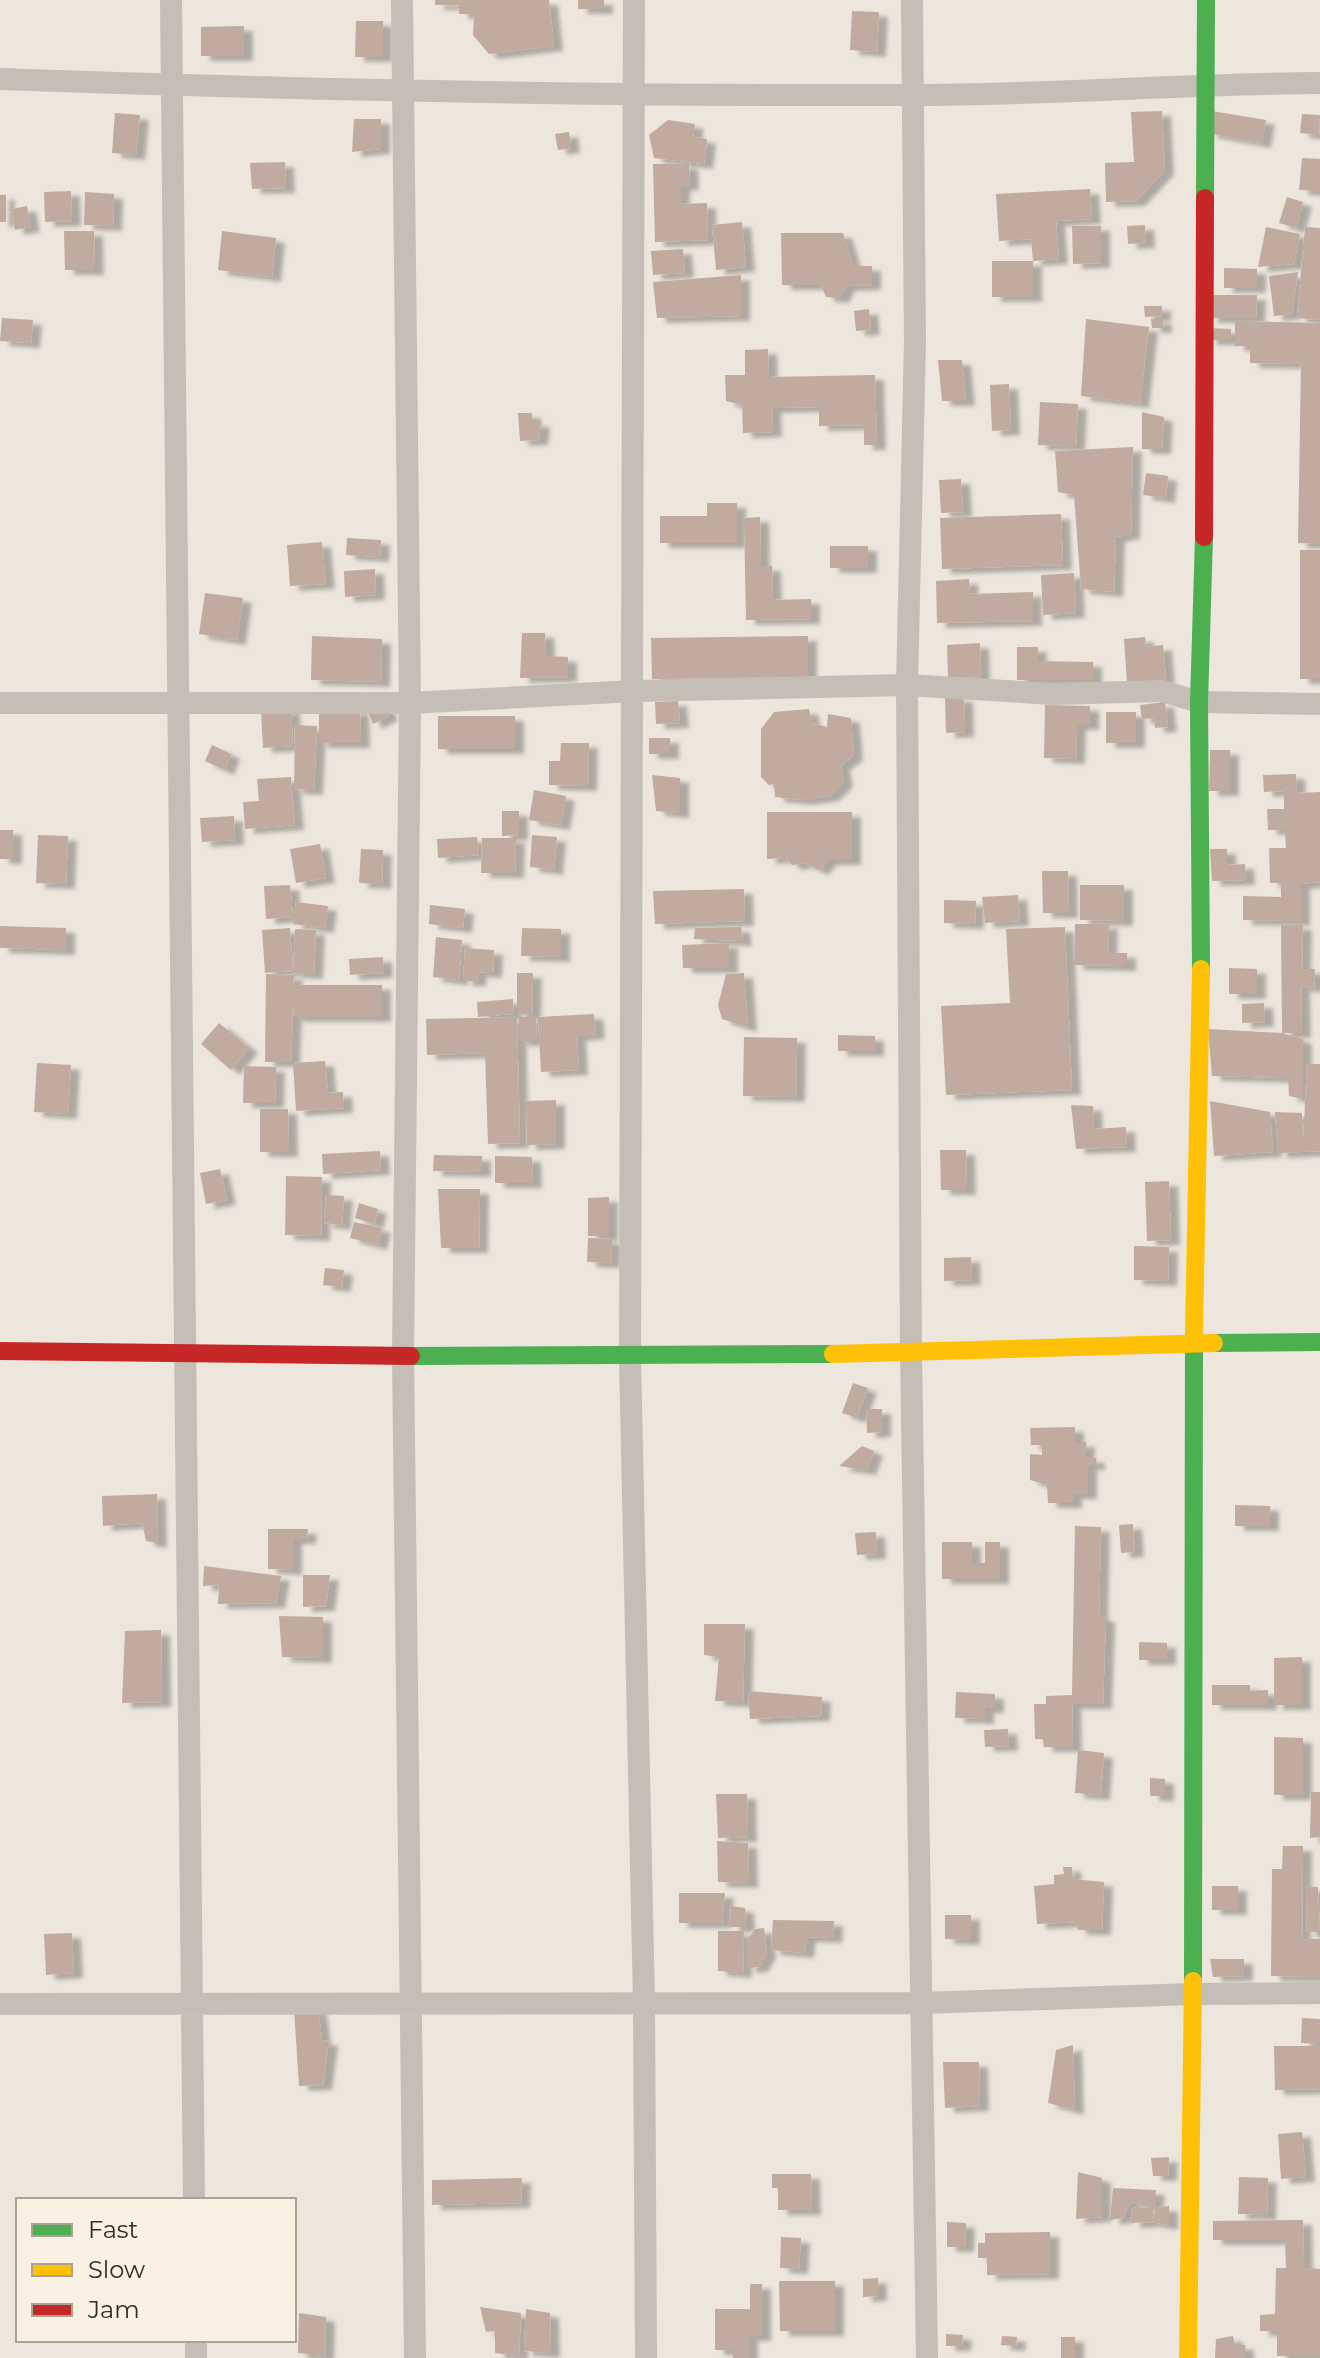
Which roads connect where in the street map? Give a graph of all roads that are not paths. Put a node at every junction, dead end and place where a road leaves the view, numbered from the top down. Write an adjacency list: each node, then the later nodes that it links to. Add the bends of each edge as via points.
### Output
1 (171, 0): 9 (street)
2 (402, 0): 10 (street)
3 (634, 0): 11 (street)
4 (912, 0): 12 (street)
5 (1206, 0): 8 (street)
6 (0, 79): 9 (street)
7 (1320, 83): 8 (street)
8 (1207, 84): 12 (street); 15 (street, via 1204,630)
9 (171, 85): 10 (street); 17 (street)
10 (400, 93): 11 (street); 18 (street)
11 (632, 93): 12 (street); 14 (street)
12 (912, 95): 13 (street, via 915,342)
13 (907, 685): 14 (street); 15 (street, via 1053,694 1162,691); 24 (street)
14 (634, 691): 18 (street); 26 (street)
15 (1199, 702): 19 (street); 20 (street, via 1202,1033)
16 (0, 703): 17 (street)
17 (177, 703): 18 (street); 23 (street)
18 (410, 703): 25 (street)
19 (1320, 704)
20 (1194, 1341): 21 (street); 24 (street); 28 (street)
21 (1320, 1342)
22 (0, 1351): 23 (street)
23 (186, 1353): 25 (street); 29 (street)
24 (911, 1353): 26 (street); 32 (street)
25 (403, 1355): 26 (street); 30 (street)
26 (630, 1357): 31 (street)
27 (1320, 1993): 28 (street)
28 (1193, 1994): 32 (street); 38 (street)
29 (192, 2003): 30 (street); 33 (street); 34 (street)
30 (414, 2003): 31 (street); 35 (street)
31 (644, 2003): 32 (street); 36 (street)
32 (922, 2003): 37 (street)
33 (0, 2004)
34 (194, 2198)
35 (415, 2358)
36 (646, 2358)
37 (927, 2358)
38 (1188, 2358)

